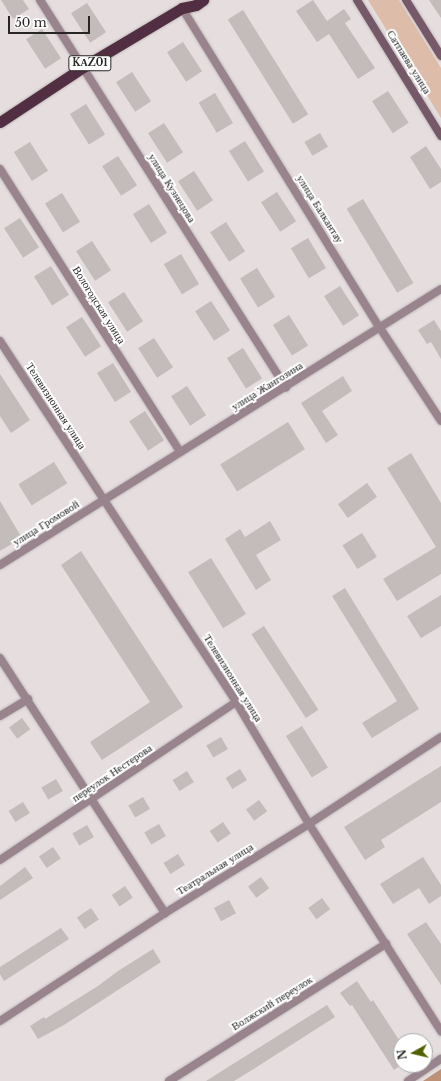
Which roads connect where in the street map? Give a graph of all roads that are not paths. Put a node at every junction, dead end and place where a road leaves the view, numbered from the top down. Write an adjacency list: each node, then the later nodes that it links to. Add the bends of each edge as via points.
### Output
1 (40, 0): 7 (street, улица Кузнецова)
2 (203, 0): 5 (highway, KАZ01, via 196,5)
3 (357, 0): 9 (main road, Сатпаева улица)
4 (406, 0): 6 (main road)
5 (184, 4): 7 (highway, KАZ01); 12 (street, улица Балкантау)
6 (441, 56)
7 (83, 67): 8 (highway, KАZ01); 14 (street, улица Кузнецова)
8 (0, 122)
9 (441, 136)
10 (0, 169): 16 (street, Вологодская улица)
11 (441, 289): 12 (street, улица Жангозина)
12 (380, 328): 14 (street, улица Жангозина); 15 (street, улица Балкантау)
13 (0, 341): 17 (street, Телевизионная улица)
14 (286, 388): 16 (street, улица Жангозина)
15 (441, 421)
16 (180, 452): 17 (street, улица Жангозина)
17 (104, 499): 18 (street, улица Громовой); 21 (street, Телевизионная улица)
18 (0, 565)
19 (0, 658): 20 (street)
20 (28, 699): 22 (street); 24 (street)
21 (236, 702): 24 (street, переулок Нестерова); 25 (street, Телевизионная улица)
22 (0, 716)
23 (441, 737): 25 (street, Театральная улица)
24 (93, 800): 26 (street, переулок Нестерова); 27 (street)
25 (309, 824): 27 (street, Театральная улица); 28 (street, Телевизионная улица)
26 (0, 860)
27 (165, 913): 29 (street, Театральная улица)
28 (386, 944): 30 (street, Телевизионная улица); 32 (street, Волжский переулок)
29 (0, 1021)
30 (441, 1031)
31 (441, 1059): 33 (street)
32 (169, 1081)
33 (408, 1081)

